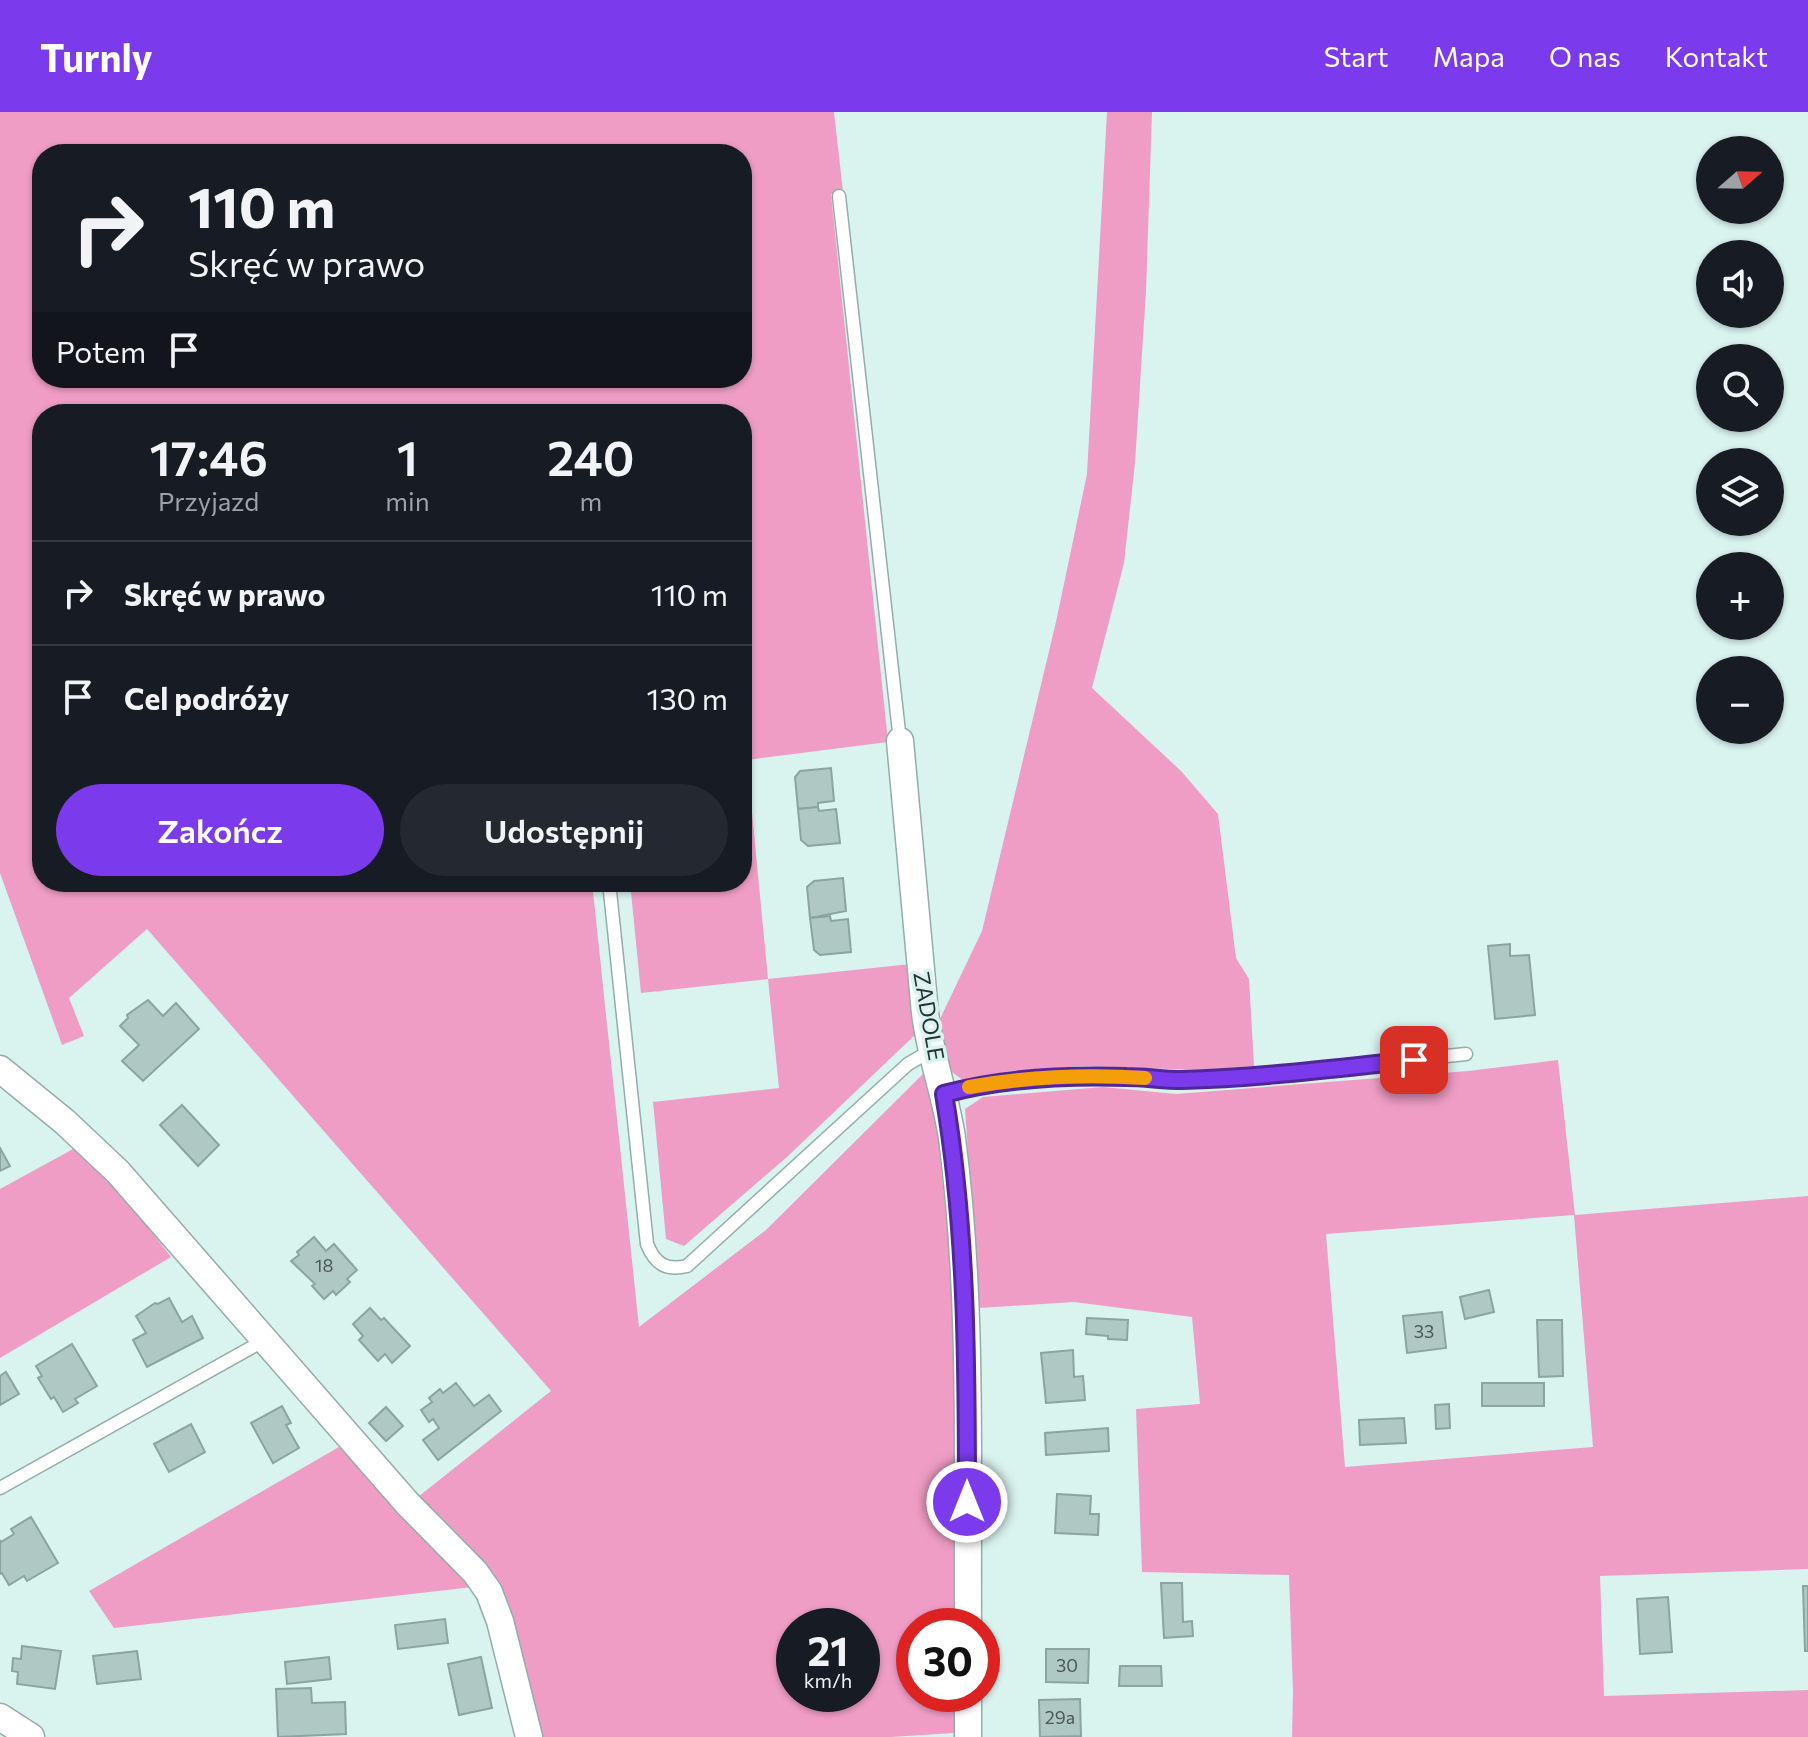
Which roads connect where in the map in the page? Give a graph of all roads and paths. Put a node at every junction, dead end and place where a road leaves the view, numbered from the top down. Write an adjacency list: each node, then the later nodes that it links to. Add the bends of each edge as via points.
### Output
1 (839, 196): 2 (lane)
2 (900, 741): 4 (street, ZADOLE)
3 (610, 892): 4 (lane, via 647,1244 663,1266 687,1266 908,1064)
4 (932, 1050): 7 (street, ZADOLE)
5 (1466, 1054): 7 (lane, via 1233,1078 1083,1076 994,1083)
6 (0, 1069): 8 (street, via 118,1172)
7 (944, 1094): 10 (street, ZADOLE, via 967,1316)
8 (265, 1338): 9 (lane); 14 (street, via 489,1592)
9 (0, 1488)
10 (968, 1608)
11 (968, 1712): 15 (street)
12 (0, 1717): 13 (street)
13 (31, 1737)
14 (529, 1737)
15 (968, 1737)

